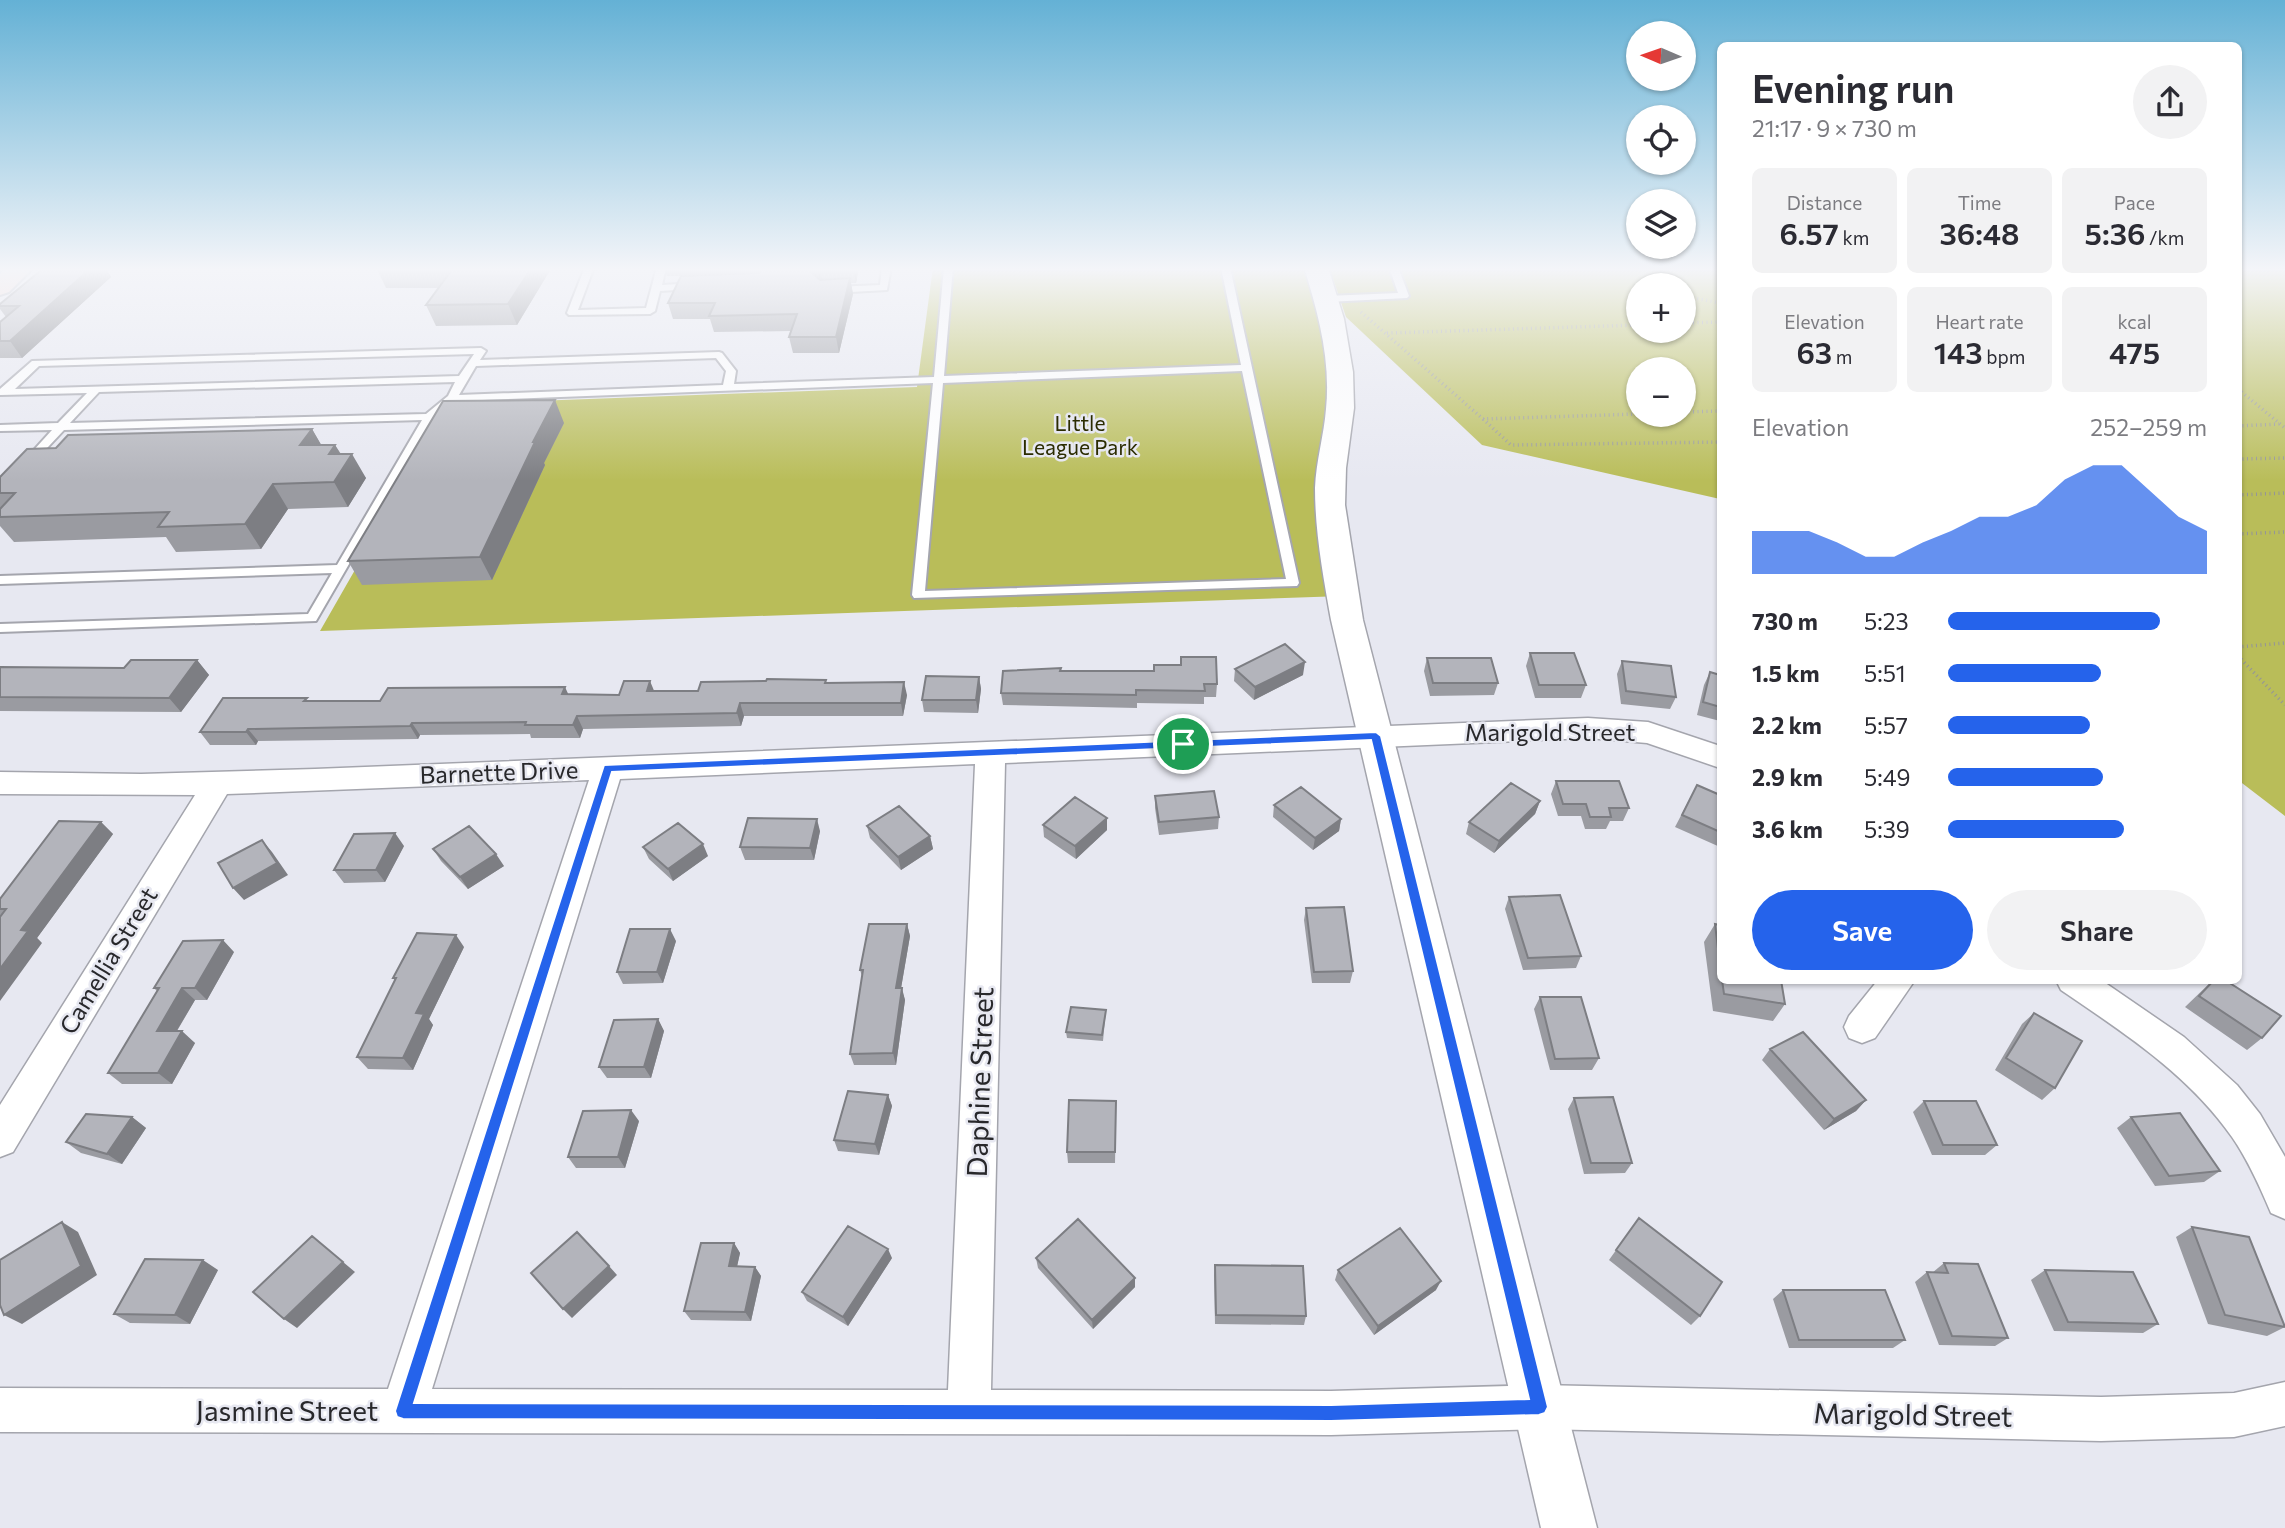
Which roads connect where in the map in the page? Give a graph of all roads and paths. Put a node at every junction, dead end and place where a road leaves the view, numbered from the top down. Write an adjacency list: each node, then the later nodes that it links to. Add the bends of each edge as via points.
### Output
1 (943, 338): 8 (lane)
2 (1241, 338): 6 (lane)
3 (1337, 338): 40 (street, via 1340,409 1330,488 1333,532 1347,620)
4 (1391, 338): 19 (path)
5 (473, 363): 7 (lane); 9 (lane, via 719,355 731,371); 11 (lane, via 481,351 36,363)
6 (1248, 368): 8 (lane); 8 (lane, via 1293,583 918,595)
7 (463, 379): 10 (lane); 14 (lane)
8 (939, 379): 9 (lane)
9 (728, 387): 14 (lane)
10 (96, 389): 11 (lane); 21 (lane)
11 (3, 391)
12 (2242, 392): 13 (path)
13 (2245, 395): 20 (path)
14 (452, 398): 18 (lane)
15 (1717, 411): 16 (path)
16 (1696, 412)
17 (1626, 414): 19 (path)
18 (429, 417): 21 (lane); 33 (lane)
19 (1483, 419): 25 (path, via 1511,444)
20 (2280, 424): 22 (path); 24 (path)
21 (61, 426): 23 (lane); 28 (lane)
22 (2242, 426)
23 (0, 428)
24 (2285, 428)
25 (1717, 442)
26 (2285, 458): 27 (path)
27 (2242, 459)
28 (24, 466)
29 (2285, 493): 30 (path)
30 (2242, 495)
31 (2284, 533): 32 (path)
32 (2242, 534)
33 (340, 569): 34 (lane); 35 (lane, via 312,618)
34 (0, 580)
35 (0, 628)
36 (2285, 643): 37 (path)
37 (2242, 647)
38 (2242, 660): 39 (path)
39 (2285, 705)
40 (1376, 736): 41 (street, Barnette Drive); 42 (street, Marigold Street, via 1629,730); 52 (street)
41 (990, 752): 43 (street, Barnette Drive); 55 (street, Daphine Street)
42 (1717, 756)
43 (608, 768): 44 (street, Barnette Drive); 54 (street)
44 (218, 783): 45 (street, Barnette Drive); 49 (street, Camellia Street)
45 (4, 788)
46 (1895, 984): 48 (street)
47 (2079, 984): 50 (street, via 2170,1045 2209,1079 2237,1110 2271,1165)
48 (1862, 1027)
49 (0, 1139)
50 (2285, 1200)
51 (2285, 1404): 52 (street, Marigold Street, via 2234,1415 2101,1419)
52 (1539, 1407): 55 (street, Jasmine Street, via 1331,1413); 56 (street)
53 (0, 1410): 54 (street, Jasmine Street)
54 (403, 1411): 55 (street, Jasmine Street)
55 (969, 1413)
56 (1569, 1528)

